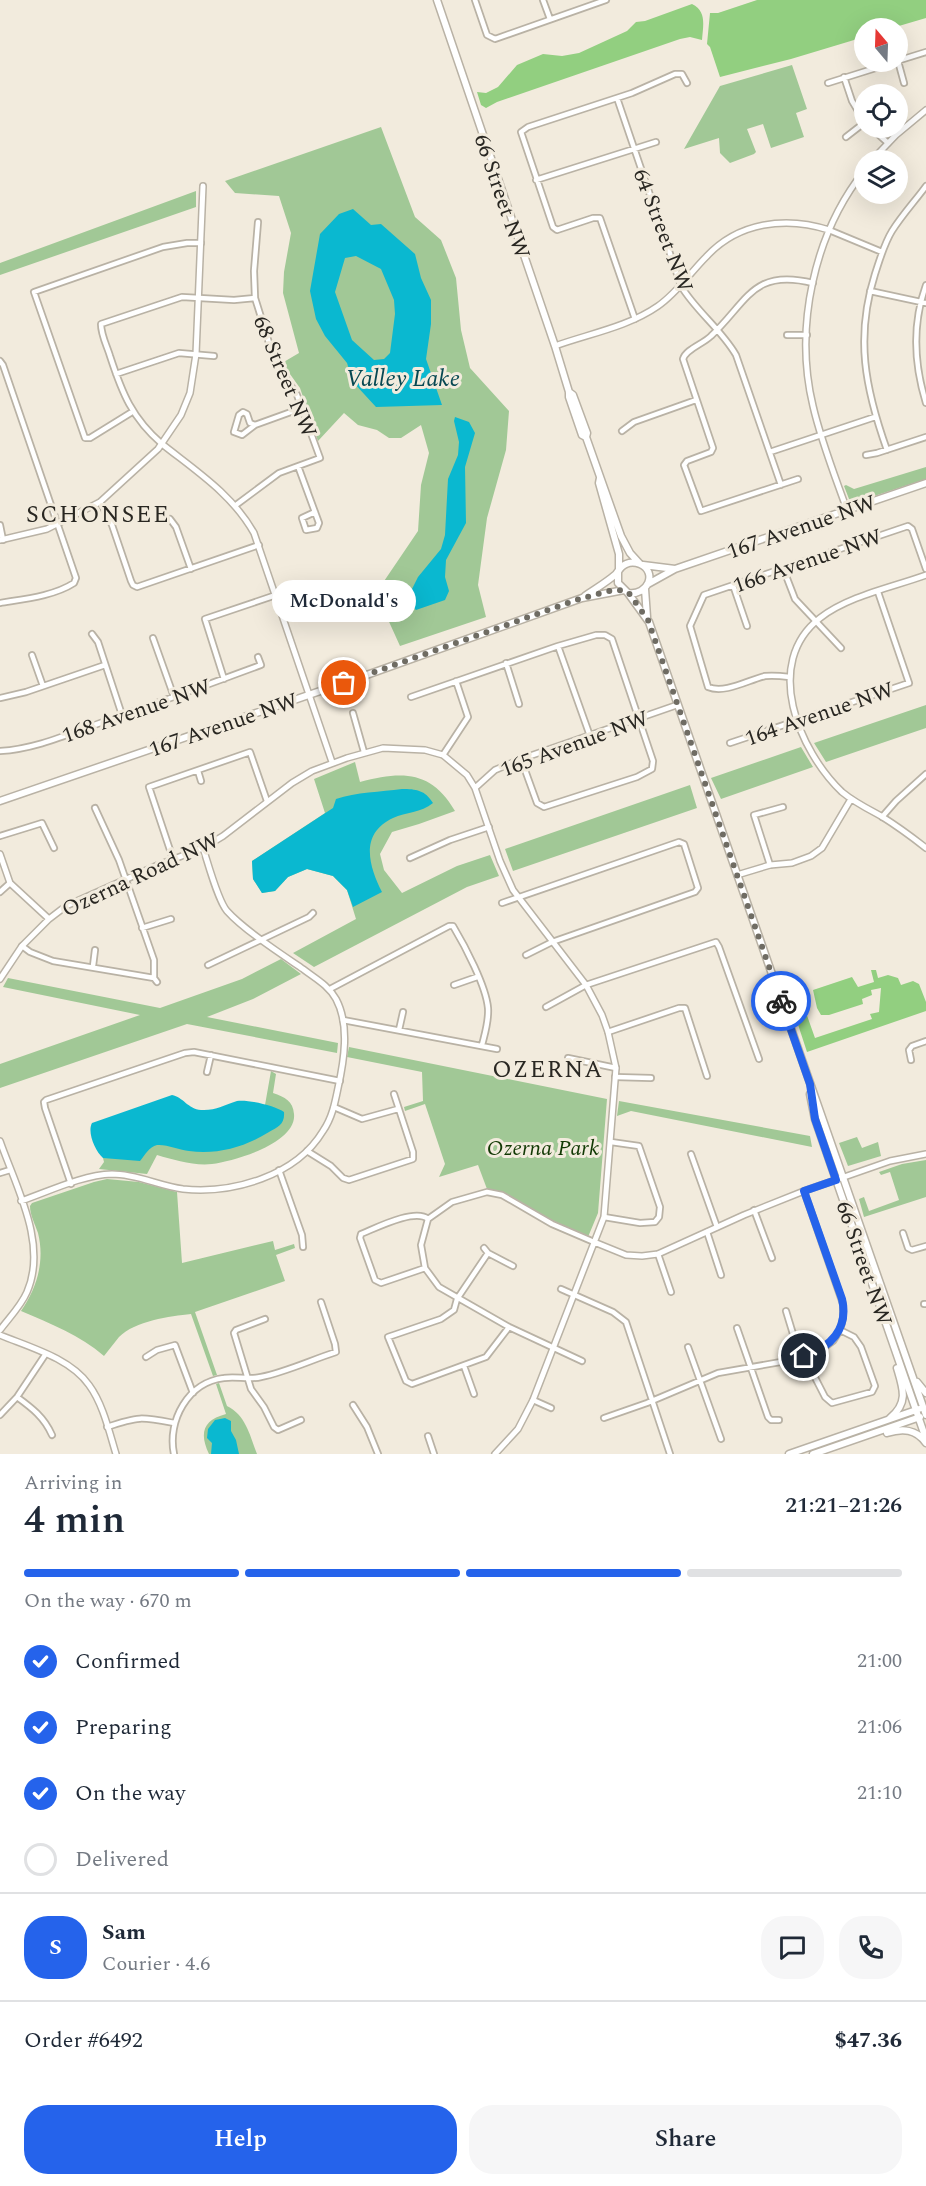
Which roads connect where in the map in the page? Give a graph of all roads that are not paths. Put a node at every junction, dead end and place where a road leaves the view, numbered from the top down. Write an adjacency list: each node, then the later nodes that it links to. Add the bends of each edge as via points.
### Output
1 (437, 0): 43 (main road, 66 Street NW)
2 (475, 0): 5 (street, via 491,39)
3 (543, 0): 5 (street)
4 (602, 1): 5 (street)
5 (550, 20)
6 (926, 52): 7 (street)
7 (908, 58)
8 (861, 72): 10 (street)
9 (900, 72): 13 (street)
10 (844, 77): 12 (street); 15 (street)
11 (687, 82): 14 (street, via 682,74 675,74)
12 (828, 83)
13 (904, 83)
14 (617, 98): 22 (street, 64 Street NW); 24 (street, via 521,132)
15 (854, 106)
16 (926, 110): 21 (street)
17 (854, 130): 18 (street)
18 (846, 137)
19 (882, 138): 21 (street)
20 (656, 142): 22 (street)
21 (888, 143): 23 (street)
22 (634, 148): 24 (street); 34 (street, 64 Street NW)
23 (881, 150)
24 (536, 180): 39 (street, via 555,229 598,217 601,220)
25 (203, 186): 30 (street)
26 (854, 186): 29 (street)
27 (926, 186): 31 (street, via 892,231)
28 (258, 222): 37 (street, 68 Street NW)
29 (829, 230): 31 (street); 32 (street); 34 (street, via 784,222 745,230 708,254)
30 (201, 243): 36 (street); 51 (street, via 163,247 34,292 85,438)
31 (882, 252): 35 (street)
32 (813, 283): 40 (street, via 787,278 762,284); 42 (street)
33 (926, 285): 38 (street)
34 (681, 286): 39 (street, via 659,306); 40 (street, 64 Street NW)
35 (870, 291): 38 (street); 52 (street, via 863,344)
36 (199, 298): 37 (street); 44 (street); 47 (street, via 170,300 101,324)
37 (255, 298): 50 (street, 68 Street NW, via 278,369)
38 (923, 303): 49 (street, via 916,327 916,350)
39 (635, 319): 43 (street)
40 (716, 330): 48 (street, via 683,357); 59 (street, 64 Street NW, via 736,355)
41 (787, 335): 42 (street)
42 (807, 335): 55 (street, via 810,392)
43 (555, 346): 62 (main road, 66 Street NW)
44 (196, 354): 45 (street); 47 (street, via 168,356); 57 (street, via 185,408)
45 (214, 356)
46 (0, 361): 71 (street)
47 (116, 374): 51 (street)
48 (696, 400): 54 (street, via 634,422); 65 (street, via 712,450 687,461 685,466 701,511)
49 (926, 403)
50 (302, 408): 53 (street); 61 (street, 68 Street NW, via 320,458)
51 (132, 412): 57 (street)
52 (875, 417): 55 (street); 58 (street)
53 (255, 425): 53 (street, via 243,412 234,432 242,435)
54 (622, 431)
55 (821, 435): 59 (street); 68 (street)
56 (926, 437): 58 (street)
57 (162, 444): 66 (street); 67 (street)
58 (887, 450): 60 (street)
59 (770, 452): 65 (street, 64 Street NW)
60 (866, 455)
61 (298, 466): 67 (street, via 266,481); 69 (street)
62 (600, 478): 75 (main road, 66 Street NW, via 621,536); 80 (main road, 66 Street NW, via 619,554)
63 (798, 479): 65 (street)
64 (926, 483): 68 (main road, 167 Avenue NW)
65 (781, 485)
66 (100, 502): 71 (street); 77 (street, via 133,585)
67 (236, 506): 74 (street)
68 (847, 510): 78 (main road, 167 Avenue NW)
69 (315, 512)
70 (170, 519): 77 (street)
71 (58, 524): 73 (street); 89 (street, via 76,581)
72 (0, 525): 73 (street)
73 (2, 540)
74 (259, 545): 77 (street); 87 (street)
75 (641, 564): 78 (main road, 167 Avenue NW); 80 (main road, via 628,563); 83 (main road, via 648,572)
76 (783, 568): 79 (street, 166 Avenue NW, via 905,526 910,527); 82 (street, 166 Avenue NW); 92 (street, via 795,599)
77 (191, 569)
78 (675, 569): 83 (main road, 167 Avenue NW)
79 (926, 569)
80 (619, 571): 85 (main road, via 618,581); 88 (main road, 167 Avenue NW)
81 (926, 575): 86 (street)
82 (733, 585): 93 (street); 102 (street, 166 Avenue NW, via 704,595 690,626 710,688 735,686 767,676)
83 (646, 587): 85 (main road, via 636,593); 91 (main road, 66 Street NW)
84 (23, 590): 89 (street)
85 (626, 591): 88 (main road, 167 Avenue NW); 91 (main road, 66 Street NW)
86 (878, 592): 92 (street, via 838,606); 115 (street, 164 Avenue NW, via 909,683)
87 (276, 595): 103 (street, via 205,619); 106 (street)
88 (582, 598): 106 (main road, 167 Avenue NW)
89 (25, 599): 90 (street)
90 (0, 603)
91 (648, 620): 111 (main road, 66 Street NW)
92 (815, 622): 97 (street); 102 (street, via 799,644)
93 (747, 626)
94 (92, 634): 101 (street)
95 (153, 638): 107 (street)
96 (558, 646): 100 (street); 114 (street, via 596,636 612,639); 116 (street)
97 (841, 648)
98 (32, 655): 105 (street)
99 (258, 657): 103 (street, 168 Avenue NW, via 261,665)
100 (506, 663): 104 (street); 110 (street)
101 (105, 665): 105 (street); 113 (street)
102 (790, 677): 115 (street)
103 (224, 679): 107 (street, 168 Avenue NW)
104 (456, 681): 108 (street); 120 (street, via 468,717)
105 (43, 686): 109 (street)
106 (309, 695): 122 (street); 128 (main road, 167 Avenue NW)
107 (174, 697): 113 (street, 168 Avenue NW)
108 (411, 697)
109 (0, 698)
110 (519, 704)
111 (677, 705): 114 (street, 165 Avenue NW); 142 (main road, 66 Street NW)
112 (353, 713): 119 (street)
113 (122, 715): 118 (street, 168 Avenue NW, via 39,744)
114 (639, 719): 116 (street, 165 Avenue NW); 121 (street, via 653,761 652,769 637,777 544,807 537,803)
115 (798, 721): 117 (street, 164 Avenue NW); 127 (street, via 811,752)
116 (590, 736): 121 (street, 165 Avenue NW)
117 (730, 743)
118 (0, 751)
119 (364, 752): 120 (street, Ozerna Road NW, via 383,748); 122 (street, Ozerna Road NW)
120 (443, 755): 126 (street, Ozerna Road NW, via 467,775)
121 (521, 759): 126 (street, 165 Avenue NW, via 495,770)
122 (332, 762): 129 (street, Ozerna Road NW)
123 (198, 771): 125 (street); 129 (street, via 250,752); 140 (street, via 148,787)
124 (926, 774): 132 (street)
125 (201, 781)
126 (475, 788): 133 (street, Ozerna Road NW)
127 (851, 799): 132 (street); 141 (street, via 822,848 792,863)
128 (0, 801)
129 (267, 801): 136 (street, Ozerna Road NW)
130 (783, 807): 141 (street, via 754,815)
131 (95, 808): 143 (street)
132 (882, 817): 137 (street)
133 (489, 827): 139 (street); 146 (street, Ozerna Road NW)
134 (0, 836): 135 (street, via 42,823)
135 (54, 848)
136 (203, 848): 140 (street, Ozerna Road NW); 152 (street, via 226,910)
137 (926, 848)
138 (0, 854): 144 (street)
139 (410, 858)
140 (173, 859): 143 (street, Ozerna Road NW)
141 (770, 865): 142 (street)
142 (737, 875): 193 (main road, 66 Street NW, via 810,1084 815,1119)
143 (126, 879): 149 (street, Ozerna Road NW, via 66,906); 151 (street)
144 (10, 883): 145 (street); 149 (street)
145 (0, 892)
146 (517, 897): 147 (street); 153 (street, Ozerna Road NW); 153 (street, via 679,842 684,844 698,888 695,892)
147 (502, 903)
148 (313, 913): 152 (street)
149 (49, 919): 154 (street, Ozerna Road NW)
150 (171, 919): 151 (street)
151 (142, 928): 158 (street, via 154,960 156,980)
152 (263, 940): 157 (street); 163 (street)
153 (552, 942): 156 (street); 162 (street, Ozerna Road NW)
154 (21, 946): 158 (street, via 53,961); 160 (street, Ozerna Road NW)
155 (95, 950): 158 (street)
156 (526, 955)
157 (208, 965)
158 (93, 966)
159 (477, 976): 161 (street); 163 (street, via 453,926 449,926); 170 (street, via 488,1007)
160 (0, 979)
161 (454, 985)
162 (586, 985): 164 (street); 168 (street, Ozerna Road NW); 174 (street, via 716,942)
163 (330, 989): 166 (street)
164 (546, 1007)
165 (403, 1012): 167 (street)
166 (343, 1020): 167 (street); 181 (street)
167 (399, 1030): 170 (street)
168 (608, 1032): 176 (street, Ozerna Road NW); 178 (street, via 685,1008)
169 (926, 1041): 175 (street, via 912,1046)
170 (482, 1045): 171 (street)
171 (497, 1049)
172 (211, 1055): 177 (street); 181 (street); 194 (street, via 185,1053 46,1100 45,1108)
173 (568, 1058): 176 (street)
174 (759, 1059)
175 (911, 1060)
176 (616, 1068): 179 (street, Ozerna Road NW)
177 (207, 1072)
178 (707, 1076)
179 (615, 1077): 180 (street); 186 (street, Ozerna Road NW)
180 (651, 1078)
181 (340, 1081): 183 (street)
182 (394, 1094): 184 (street)
183 (334, 1107): 184 (street, via 362,1119); 187 (street, via 324,1130)
184 (398, 1108): 187 (street, via 413,1159 354,1179 343,1178)
185 (0, 1141): 190 (street)
186 (611, 1142): 198 (street, Ozerna Road NW); 198 (street, via 639,1146 660,1207 655,1222)
187 (307, 1151): 191 (street)
188 (691, 1154): 200 (street)
189 (926, 1154): 193 (street, via 890,1161)
190 (10, 1170): 192 (street); 196 (street)
191 (279, 1170): 194 (street, via 248,1183 217,1189 184,1189 117,1174); 205 (street)
192 (0, 1173)
193 (839, 1179): 195 (street); 224 (main road, 66 Street NW); 234 (main road, 66 Street NW)
194 (71, 1184): 196 (street)
195 (804, 1191): 197 (street); 223 (street, via 842,1299)
196 (21, 1201): 222 (street, via 33,1238 34,1267 26,1294)
197 (754, 1210): 200 (street); 209 (street)
198 (604, 1217): 203 (street, Ozerna Road NW)
199 (428, 1219): 203 (street, via 452,1202 487,1192 502,1195 552,1224); 211 (street, via 421,1245); 211 (street, via 411,1216 361,1234 360,1238 375,1280 381,1283)
200 (717, 1227): 201 (street)
201 (707, 1232): 208 (street); 212 (street)
202 (903, 1233): 204 (street, via 908,1248)
203 (594, 1242): 208 (street, via 626,1255); 215 (street, Ozerna Road NW)
204 (926, 1246)
205 (303, 1247)
206 (483, 1248): 207 (street)
207 (488, 1253): 210 (street); 216 (street)
208 (658, 1254): 214 (street)
209 (772, 1258)
210 (513, 1266)
211 (425, 1268): 216 (street, via 439,1287)
212 (721, 1275)
213 (561, 1289): 215 (street)
214 (671, 1292)
215 (574, 1295): 226 (street, Ozerna Road NW); 242 (street, via 626,1322)
216 (458, 1299): 220 (street); 232 (street, via 454,1310 441,1319 388,1337 406,1382 412,1384)
217 (321, 1302): 235 (street, via 336,1352 260,1378)
218 (786, 1311): 230 (street)
219 (265, 1319): 235 (street, via 234,1333)
220 (509, 1327): 226 (street); 232 (street, via 486,1357)
221 (737, 1328): 233 (street)
222 (0, 1330)
223 (840, 1330): 230 (street, via 828,1345); 230 (street, via 854,1337 861,1347 874,1386 872,1392 832,1403)
224 (888, 1330): 245 (main road, 66 Street NW); 252 (main road, via 904,1396 897,1412)
225 (0, 1335): 228 (street)
226 (554, 1347): 231 (street); 241 (street, Ozerna Road NW)
227 (688, 1347): 236 (street)
228 (45, 1355): 240 (street); 254 (street, via 76,1372 88,1384)
229 (146, 1357): 237 (street, via 175,1345)
230 (802, 1357): 233 (street)
231 (582, 1361)
232 (464, 1366): 239 (street)
233 (750, 1366): 236 (street); 251 (street, via 768,1417)
234 (912, 1375): 238 (main road); 246 (main road, 66 Street NW)
235 (248, 1378): 237 (street, via 224,1378); 250 (street, via 274,1427 278,1430)
236 (700, 1380): 242 (street); 257 (street)
237 (193, 1393): 253 (street)
238 (926, 1393)
239 (474, 1394)
240 (17, 1397): 247 (street); 255 (street, via 37,1412)
241 (533, 1400): 244 (street); 264 (street, Ozerna Road NW, via 518,1429)
242 (652, 1401): 248 (street); 265 (street)
243 (353, 1405): 262 (street)
244 (551, 1408)
245 (916, 1410): 246 (main road); 249 (main road, 66 Street NW); 252 (main road)
246 (925, 1411): 249 (main road)
247 (0, 1415)
248 (604, 1418)
249 (918, 1418): 258 (main road, 66 Street NW); 259 (main road)
250 (301, 1420)
251 (778, 1420)
252 (882, 1422): 266 (main road)
253 (174, 1423): 254 (street, via 134,1418); 261 (street)
254 (107, 1427): 260 (street)
255 (52, 1435)
256 (428, 1436): 263 (street)
257 (722, 1439)
258 (926, 1441): 259 (main road, via 906,1430)
259 (840, 1445): 267 (main road)
260 (116, 1454)
261 (174, 1454)
262 (378, 1454)
263 (434, 1454)
264 (495, 1454)
265 (670, 1454)
266 (789, 1454)
267 (813, 1454)

